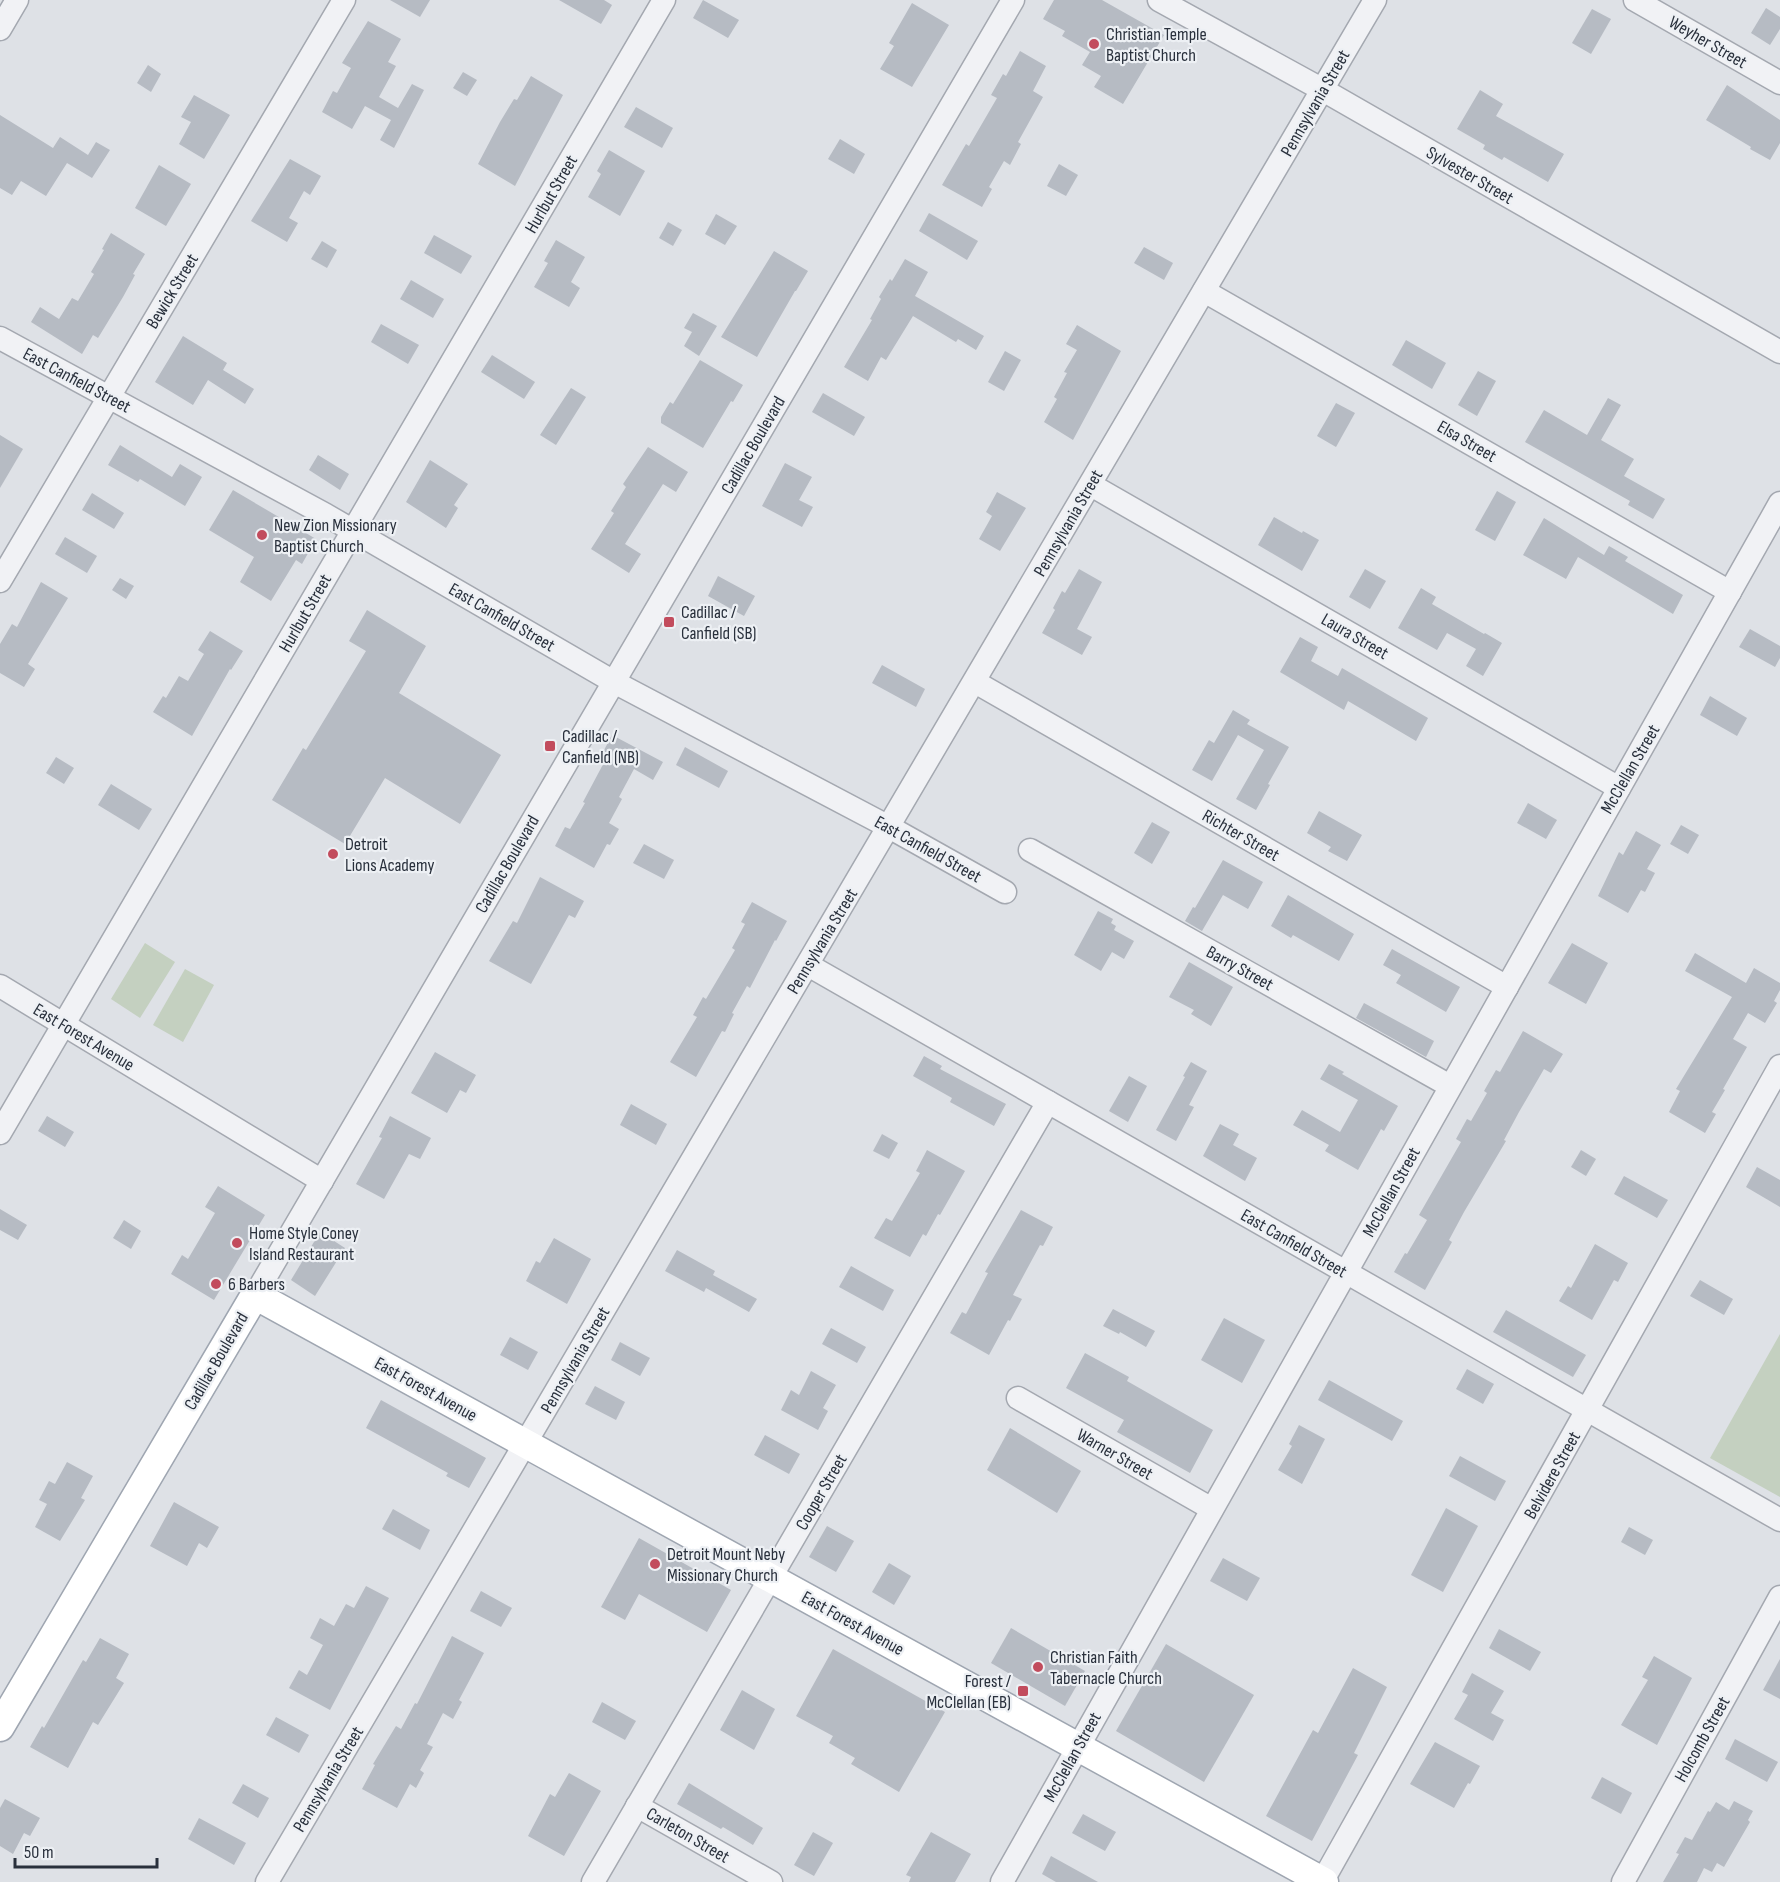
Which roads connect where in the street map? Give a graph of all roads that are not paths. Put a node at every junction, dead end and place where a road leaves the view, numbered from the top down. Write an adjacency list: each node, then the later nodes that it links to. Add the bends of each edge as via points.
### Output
1 (17, 0): 8 (street)
2 (344, 0): 14 (street, Bewick Street)
3 (664, 0): 17 (street, Hurlbut Street)
4 (1013, 0): 20 (street, Cadillac Boulevard)
5 (1159, 0): 10 (street, Sylvester Street)
6 (1375, 0): 10 (street, Pennsylvania Street)
7 (1635, 0): 9 (street, Weyher Street)
8 (0, 29)
9 (1780, 83)
10 (1323, 90): 11 (street, Pennsylvania Street); 13 (street, Sylvester Street)
11 (1204, 291): 15 (street, Pennsylvania Street); 19 (street, Elsa Street)
12 (0, 338): 14 (street, East Canfield Street)
13 (1780, 352)
14 (109, 397): 17 (street, East Canfield Street); 18 (street, Bewick Street)
15 (1090, 485): 21 (street, Pennsylvania Street); 22 (street, Laura Street)
16 (1780, 503): 19 (street, McClellan Street)
17 (354, 531): 20 (street, East Canfield Street); 29 (street, Hurlbut Street)
18 (0, 581)
19 (1730, 592): 22 (street, McClellan Street)
20 (614, 682): 23 (street, East Canfield Street); 34 (street, Cadillac Boulevard)
21 (975, 682): 23 (street, Pennsylvania Street); 28 (street, Richter Street)
22 (1619, 788): 28 (street, McClellan Street)
23 (890, 827): 25 (street, East Canfield Street); 26 (street, Pennsylvania Street)
24 (1030, 850): 31 (street, Barry Street)
25 (1005, 892)
26 (808, 965): 32 (street, East Canfield Street); 39 (street, Pennsylvania Street)
27 (0, 987): 29 (street, East Forest Avenue)
28 (1507, 987): 31 (street, McClellan Street)
29 (63, 1026): 33 (street, Hurlbut Street); 34 (street, East Forest Avenue)
30 (1780, 1066): 38 (street, Belvidere Street)
31 (1450, 1086): 35 (street, McClellan Street)
32 (1048, 1102): 35 (street, East Canfield Street); 42 (street, Cooper Street)
33 (0, 1133)
34 (322, 1181): 36 (street, Cadillac Boulevard)
35 (1346, 1272): 38 (street, East Canfield Street); 40 (street, McClellan Street)
36 (255, 1295): 39 (main road, East Forest Avenue); 44 (main road, Cadillac Boulevard)
37 (1018, 1398): 40 (street, Warner Street)
38 (1588, 1411): 41 (street, East Canfield Street); 51 (street, Belvidere Street)
39 (526, 1444): 42 (main road, East Forest Avenue); 47 (street, Pennsylvania Street)
40 (1212, 1509): 45 (street, McClellan Street)
41 (1780, 1520)
42 (771, 1578): 45 (main road, East Forest Avenue); 46 (street, Cooper Street)
43 (1780, 1597): 52 (street, Holcomb Street)
44 (0, 1727)
45 (1078, 1747): 50 (street, McClellan Street); 51 (main road, East Forest Avenue)
46 (637, 1806): 48 (street, Cooper Street); 49 (street, Carleton Street)
47 (267, 1882)
48 (593, 1882)
49 (771, 1882)
50 (1002, 1882)
51 (1323, 1882)
52 (1623, 1882)

